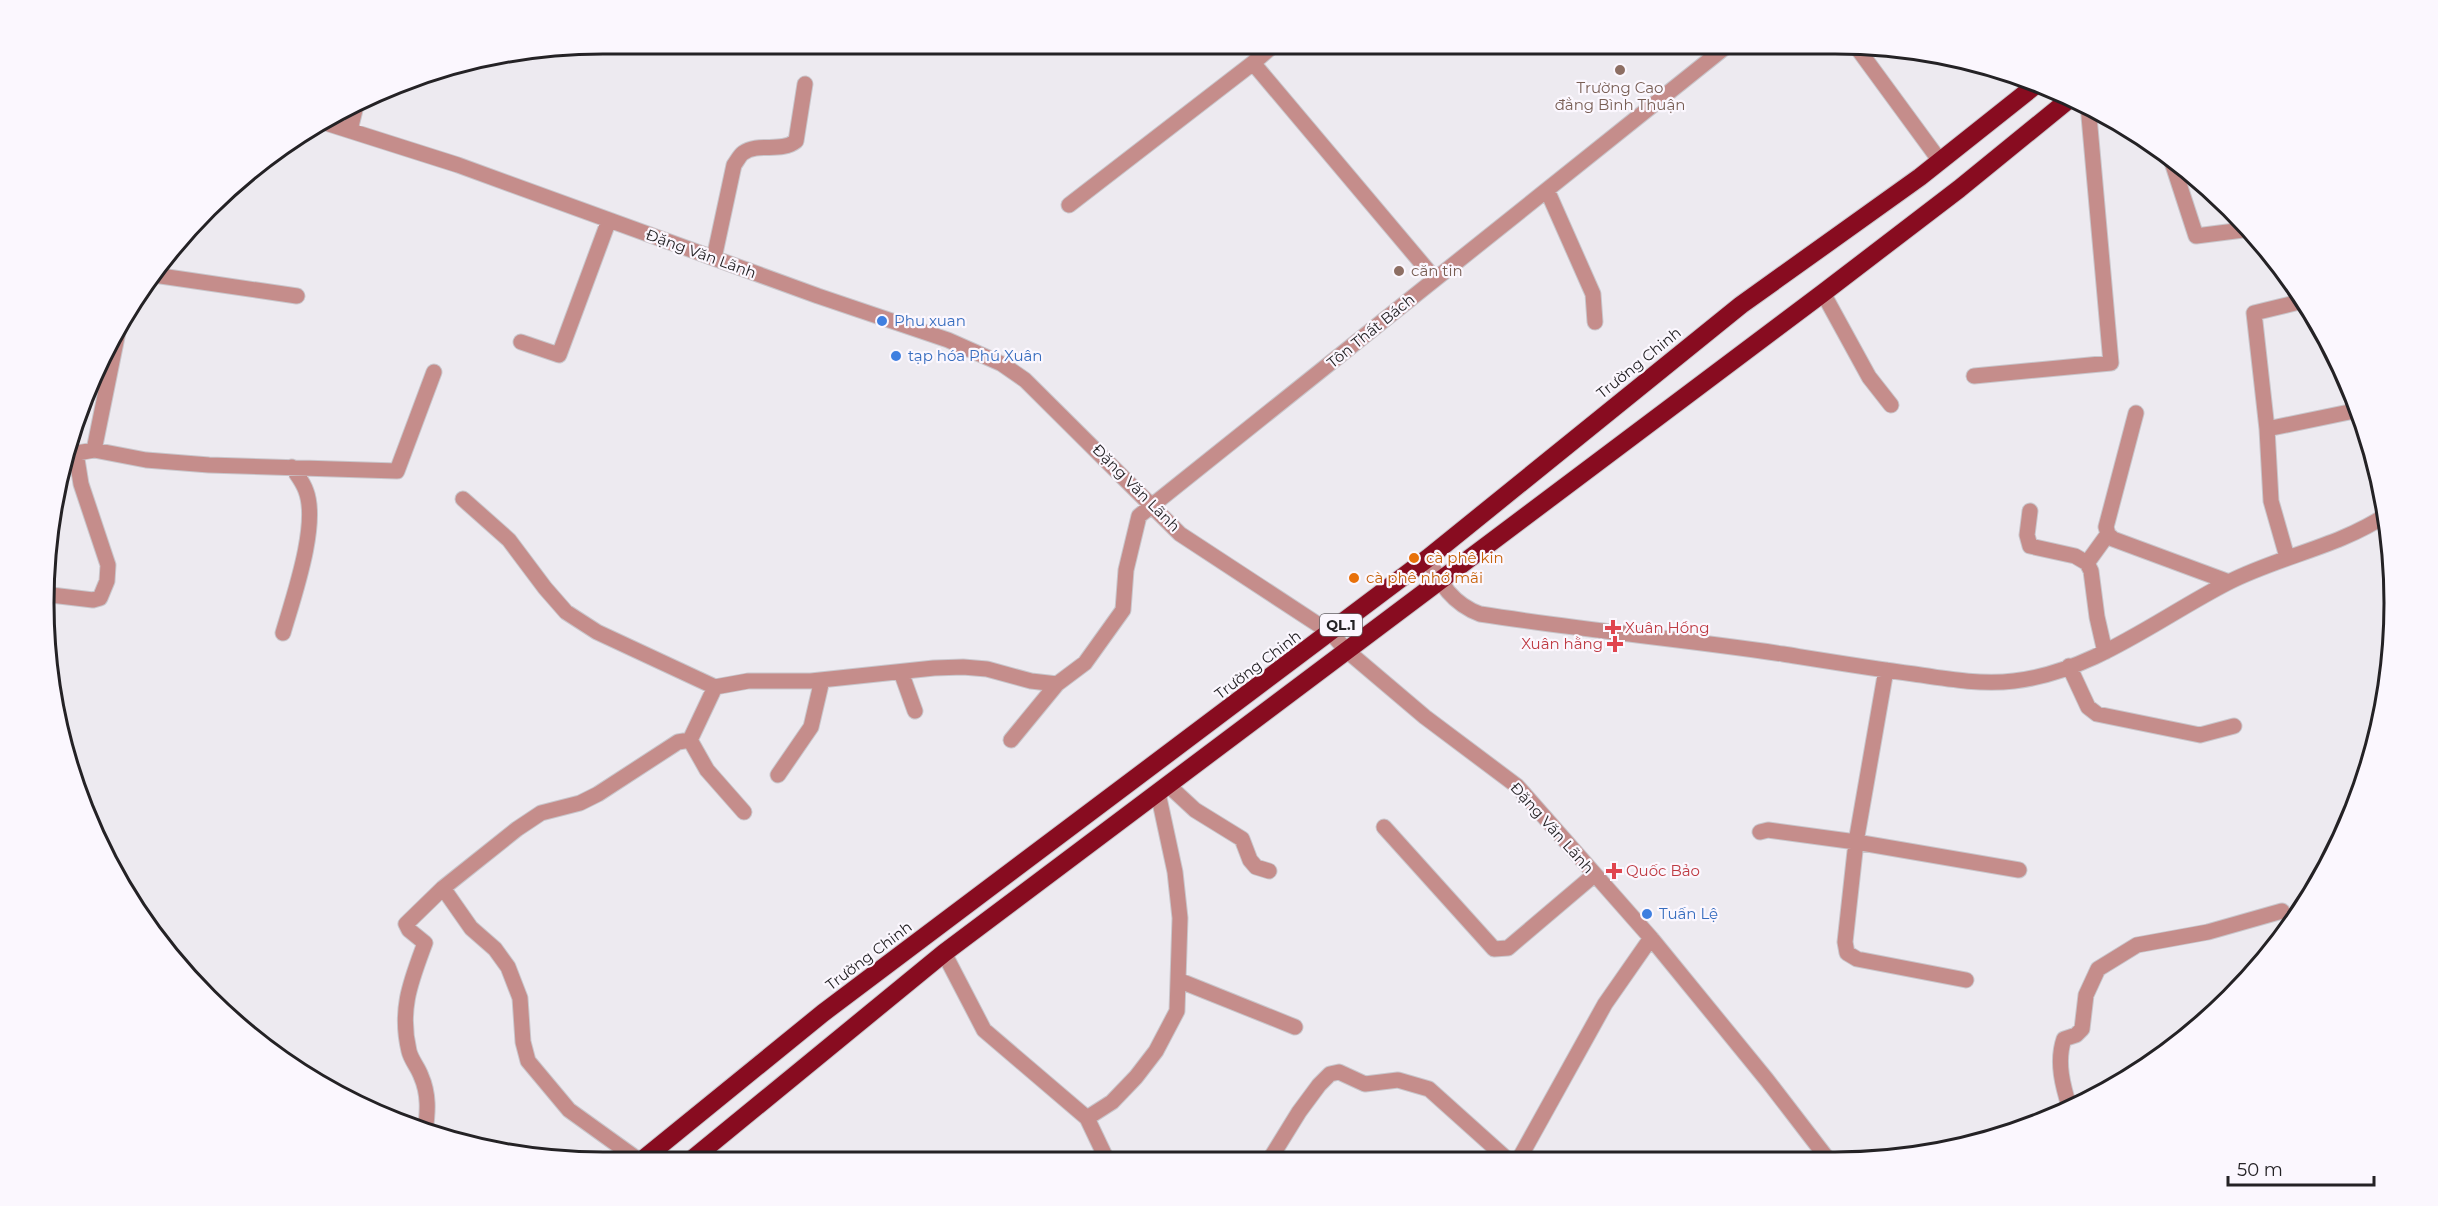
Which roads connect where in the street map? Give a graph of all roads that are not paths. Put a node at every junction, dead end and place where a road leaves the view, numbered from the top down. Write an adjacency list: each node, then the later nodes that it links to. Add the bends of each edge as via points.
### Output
1 (1263, 54): 4 (street)
2 (1717, 54): 14 (street, Tôn Thất Bách)
3 (1862, 55): 12 (street)
4 (1253, 63): 15 (street); 20 (street)
5 (805, 84): 18 (street, via 796,141 788,147 743,153 734,165)
6 (2029, 90): 12 (highway, Trường Chinh / QL.1)
7 (2063, 104): 21 (highway, QL.1)
8 (354, 114): 11 (street)
9 (2089, 117): 28 (street, via 2111,363)
10 (333, 125): 11 (street, Đặng Văn Lãnh)
11 (350, 130): 16 (street, Đặng Văn Lãnh)
12 (1940, 161): 43 (highway, Trường Chinh / QL.1, via 1741,305)
13 (2175, 172): 17 (street, via 2196,236)
14 (1547, 190): 20 (street, Tôn Thất Bách); 24 (street, via 1593,294)
15 (1069, 205)
16 (609, 220): 18 (street, Đặng Văn Lãnh); 25 (street, via 559,355)
17 (2238, 231)
18 (714, 258): 38 (street, Đặng Văn Lãnh, via 948,340 1002,364 1053,405)
19 (162, 276): 22 (street)
20 (1435, 279): 38 (street, Tôn Thất Bách)
21 (1823, 293): 29 (street, via 1863,367); 45 (highway, QL.1)
22 (297, 296)
23 (2294, 303): 32 (street, via 2254,313)
24 (1595, 322)
25 (521, 342)
26 (113, 356): 33 (street)
27 (434, 372): 36 (street, via 397,471)
28 (1974, 375)
29 (1890, 405)
30 (2349, 412): 32 (street)
31 (2136, 413): 41 (street, via 2106,527)
32 (2267, 429): 42 (street, via 2271,501)
33 (94, 450): 34 (street); 36 (street, via 146,460)
34 (75, 453)
35 (73, 460): 47 (street, via 108,565 107,581 100,598 93,600)
36 (292, 467): 48 (street, via 307,492 308,529)
37 (463, 499): 57 (street, via 509,540 566,612 597,632)
38 (1153, 505): 49 (street, Đặng Văn Lãnh, via 1180,534); 56 (street, Tôn Thất Bách, via 1139,516 1126,570 1123,610 1085,663)
39 (2030, 511): 44 (street, via 2030,546 2075,556)
40 (2377, 521): 42 (street, via 2339,541)
41 (2108, 534): 44 (street); 46 (street)
42 (2287, 557): 46 (street)
43 (1428, 558): 45 (street); 49 (highway, Trường Chinh / QL.1)
44 (2087, 563): 51 (street)
45 (1438, 581): 50 (highway, QL.1); 53 (street, via 1457,602 1480,614)
46 (2229, 582): 51 (street)
47 (54, 595)
48 (283, 633)
49 (1331, 633): 50 (street, Đặng Văn Lãnh); 82 (highway, Trường Chinh / QL.1, via 823,1013)
50 (1346, 650): 63 (highway, QL.1); 70 (street, Đặng Văn Lãnh, via 1425,717 1517,786)
51 (2105, 652): 52 (street)
52 (2068, 666): 53 (street, via 2000,682); 59 (street, via 2088,707 2097,714 2200,735)
53 (1886, 670): 67 (street)
54 (901, 672): 55 (street); 56 (street, via 963,667); 58 (street)
55 (822, 680): 57 (street, via 748,681); 62 (street, via 812,727)
56 (1057, 684): 61 (street, Tôn Thất Bách)
57 (715, 687): 60 (street)
58 (915, 711)
59 (2234, 726)
60 (690, 740): 64 (street, via 707,770); 71 (street, via 678,742 580,803 541,813)
61 (1011, 740)
62 (778, 775)
63 (1163, 789): 69 (street, via 1242,839 1250,860); 74 (highway, QL.1); 75 (street, via 1179,918)
64 (744, 812)
65 (1384, 827): 70 (street, via 1494,950 1508,948)
66 (1760, 832): 67 (street)
67 (1856, 842): 68 (street); 76 (street, via 1847,952 1857,959)
68 (2019, 870)
69 (1269, 872)
70 (1594, 875): 73 (street, Đặng Văn Lãnh)
71 (443, 888): 80 (street, via 406,924 425,943 410,981 404,1012 409,1053 422,1077 428,1107); 81 (street, via 471,928 508,967 520,998 528,1062 569,1110)
72 (2282, 911): 78 (street, via 2208,932 2137,945 2098,969 2086,995 2082,1029 2064,1039 2061,1047)
73 (1651, 938): 87 (street, via 1605,1004); 88 (street, Đặng Văn Lãnh)
74 (944, 953): 79 (street, via 984,1030); 83 (highway, QL.1)
75 (1178, 980): 77 (street); 79 (street, via 1177,1011 1156,1051 1112,1102)
76 (1966, 980)
77 (1295, 1028)
78 (2068, 1100)
79 (1087, 1118): 84 (street)
80 (426, 1123)
81 (627, 1152)
82 (651, 1152)
83 (701, 1152)
84 (1103, 1152)
85 (1275, 1152): 86 (street, via 1319,1085 1330,1074 1339,1072 1365,1084 1398,1080 1429,1089)
86 (1499, 1152)
87 (1523, 1152)
88 (1822, 1152)

